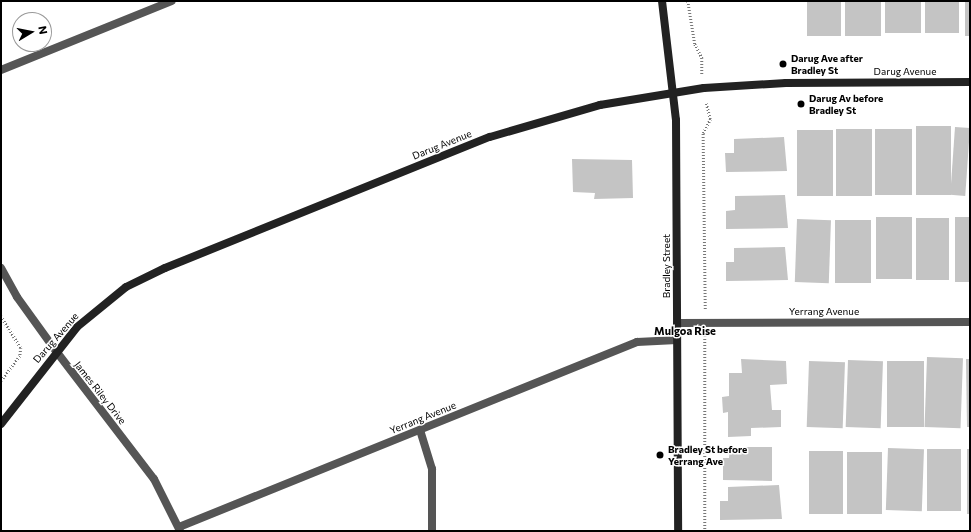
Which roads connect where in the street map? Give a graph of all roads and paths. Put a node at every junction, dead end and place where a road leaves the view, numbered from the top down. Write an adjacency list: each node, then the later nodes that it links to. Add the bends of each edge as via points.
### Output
1 (172, 1): 5 (street)
2 (662, 1): 7 (street, Bradley Street)
3 (688, 1): 4 (path, via 695,44 702,58)
4 (701, 68)
5 (1, 70)
6 (970, 82): 7 (street, Darug Avenue, via 786,83)
7 (674, 92): 13 (street, Bradley Street); 16 (street, Darug Avenue, via 594,107 490,137 165,268 109,299 77,327)
8 (706, 109): 10 (path, via 710,119 703,133)
9 (1, 268): 16 (street, James Riley Drive, via 17,297)
10 (705, 308)
11 (1, 316): 17 (path, via 21,348 20,356)
12 (970, 322): 13 (street, Yerrang Avenue)
13 (677, 323): 15 (street, Bradley Street)
14 (705, 336): 23 (path)
15 (677, 340): 19 (street, Yerrang Avenue, via 637,342); 22 (street, Bradley Street)
16 (56, 351): 18 (street, Darug Avenue); 20 (street, James Riley Drive, via 154,479)
17 (1, 381)
18 (1, 424)
19 (420, 430): 20 (street, Yerrang Avenue); 21 (street, via 432,469)
20 (179, 529)
21 (432, 531)
22 (678, 531)
23 (705, 531)

